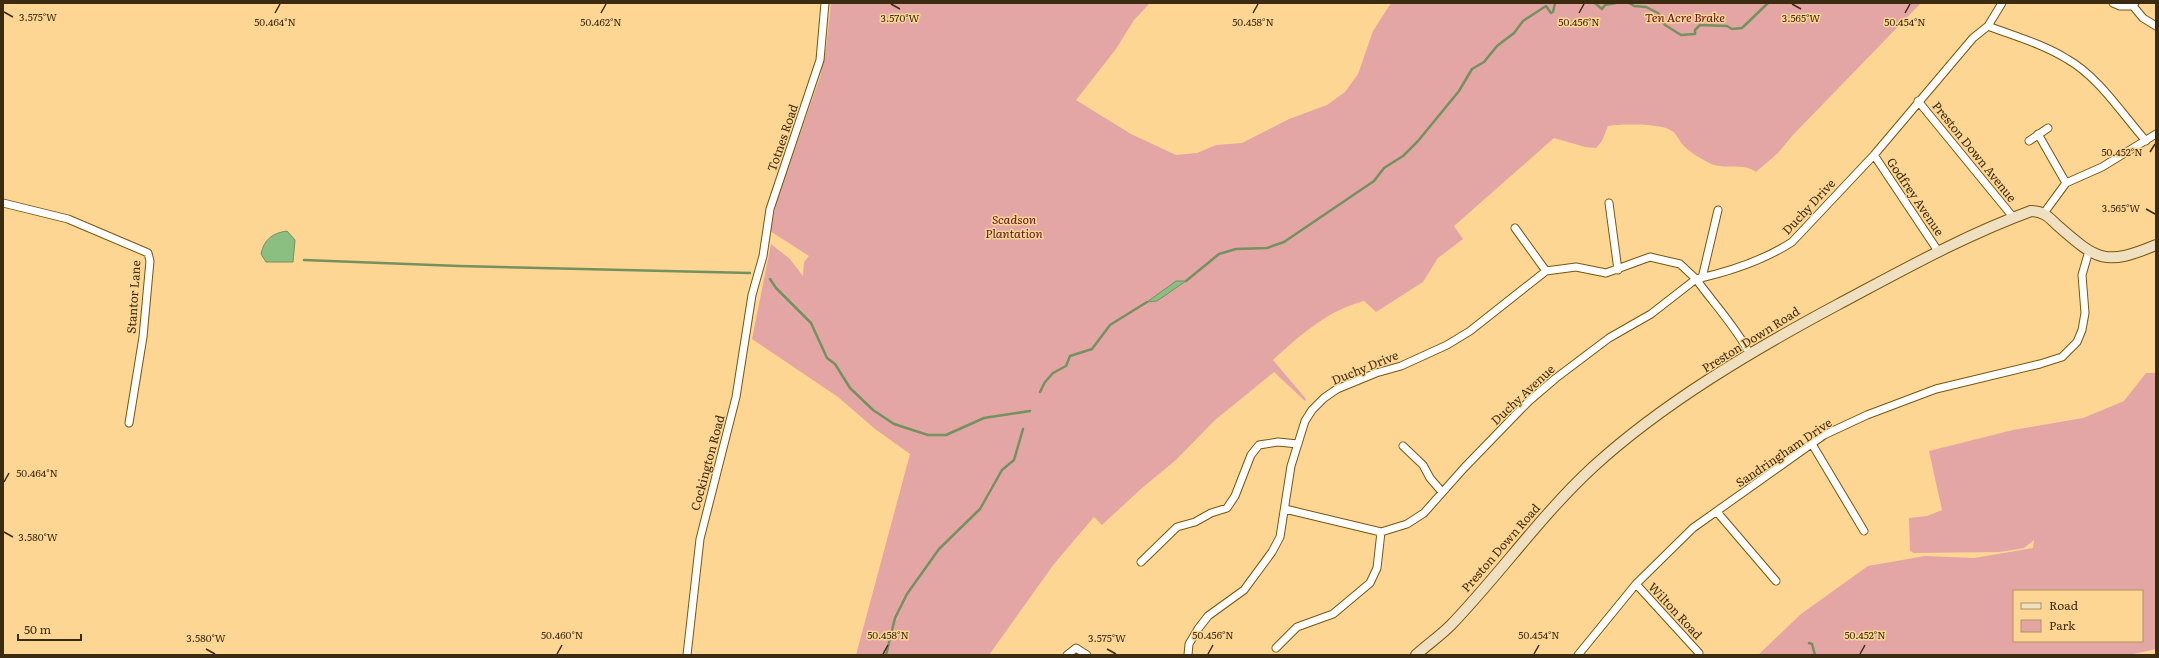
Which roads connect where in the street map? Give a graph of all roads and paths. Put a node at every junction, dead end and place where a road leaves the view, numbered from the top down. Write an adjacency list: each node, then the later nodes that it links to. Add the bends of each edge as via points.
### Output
1 (826, 3): 26 (street, Totnes Road, via 820,60 770,209)
2 (2002, 3): 5 (street, Duchy Drive)
3 (2113, 3): 4 (street, via 2120,6)
4 (2134, 4): 6 (street, via 2143,18)
5 (1988, 26): 7 (street, Duchy Drive, via 1973,38); 12 (street, via 2042,46 2068,59 2090,77)
6 (2156, 26)
7 (1918, 101): 13 (street, Duchy Drive); 19 (street, Preston Down Avenue)
8 (2048, 128): 9 (street)
9 (2038, 134): 11 (street); 14 (street)
10 (2156, 134): 12 (street)
11 (2029, 141)
12 (2146, 141): 14 (street, via 2102,167)
13 (1874, 155): 22 (street, Godfrey Avenue); 27 (street, Duchy Drive, via 1792,242 1777,252)
14 (2066, 183): 18 (street)
15 (3, 203): 29 (street, Stantor Lane, via 68,220 148,253 150,261 143,337)
16 (1609, 203): 24 (street)
17 (1718, 210): 27 (street)
18 (2044, 213): 19 (street, Preston Down Road, via 2031,211); 23 (street)
19 (2013, 217): 22 (street, Preston Down Road)
20 (1515, 228): 25 (street)
21 (2156, 245): 23 (street, via 2142,252 2113,259)
22 (1938, 251): 28 (street, Preston Down Road)
23 (2089, 251): 31 (street, Sandringham Drive, via 2082,275 2085,313 2082,330 2077,342 2062,357 1924,394 1867,414 1824,435)
24 (1618, 270): 25 (street, via 1606,273 1576,267); 27 (street, via 1650,257 1680,264)
25 (1546, 271): 30 (street, Duchy Drive, via 1470,331 1401,366 1376,373 1338,389 1324,398 1305,421)
26 (757, 279): 43 (street, Cockington Road, via 748,314 736,397 700,539)
27 (1699, 279): 28 (street, via 1722,315 1741,336); 33 (street, Duchy Avenue, via 1651,314 1609,338 1556,378 1529,401)
28 (1750, 354): 47 (street, Preston Down Road, via 1657,415 1606,456 1556,505 1449,626)
29 (129, 423)
30 (1298, 444): 34 (street, Duchy Drive, via 1291,466); 38 (street, via 1278,442 1259,445 1227,508 1177,527)
31 (1812, 444): 35 (street, Sandringham Drive); 36 (street)
32 (1403, 446): 33 (street, via 1423,465)
33 (1442, 492): 37 (street, Duchy Avenue, via 1424,513 1407,524)
34 (1285, 509): 37 (street); 46 (street, Duchy Drive, via 1280,537 1272,552 1244,590 1208,616 1189,644)
35 (1717, 512): 39 (street); 40 (street, Sandringham Drive, via 1693,528)
36 (1864, 531)
37 (1381, 532): 41 (street, via 1377,568 1370,583 1333,614 1297,627)
38 (1141, 562)
39 (1776, 581)
40 (1636, 584): 42 (street, Wilton Road); 48 (street, Sandringham Drive)
41 (1276, 648)
42 (1699, 653)
43 (687, 655)
44 (1067, 655): 45 (street, via 1076,648)
45 (1088, 655)
46 (1188, 655)
47 (1416, 655)
48 (1578, 655)

